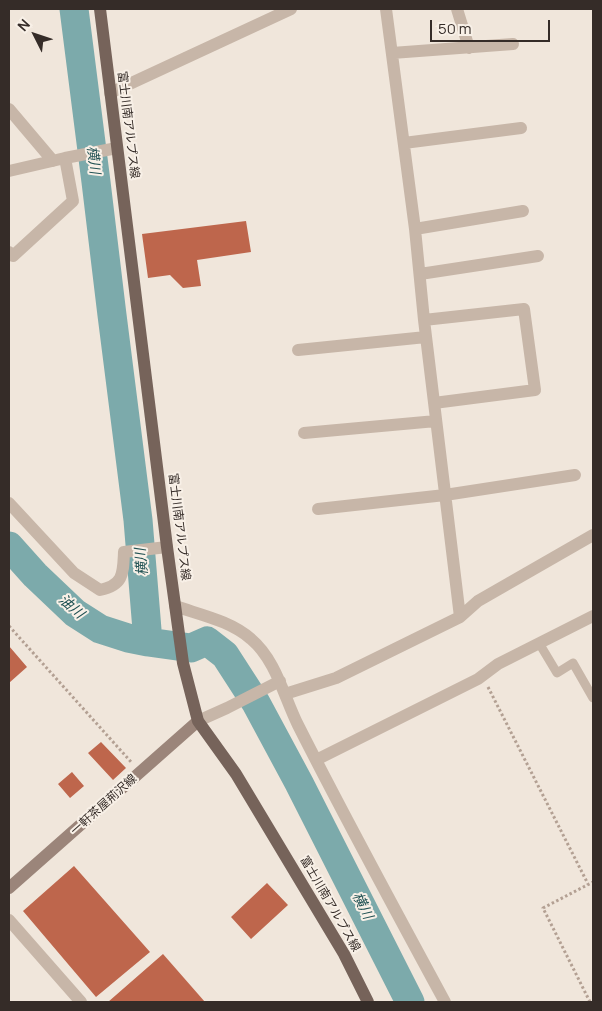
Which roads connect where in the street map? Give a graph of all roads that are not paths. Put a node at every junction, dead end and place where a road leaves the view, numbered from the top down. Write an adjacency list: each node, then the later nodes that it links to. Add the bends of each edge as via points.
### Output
1 (100, 9): 8 (main road, 富士川南アルプス線)
2 (292, 9): 8 (street)
3 (386, 9): 7 (street)
4 (456, 9): 6 (street)
5 (513, 44): 6 (street)
6 (469, 48): 7 (street)
7 (392, 54): 11 (street)
8 (110, 93): 12 (main road, 富士川南アルプス線)
9 (9, 109): 13 (street)
10 (521, 128): 11 (street)
11 (404, 143): 16 (street)
12 (111, 149): 13 (street); 31 (main road, 富士川南アルプス線)
13 (59, 159): 14 (street); 17 (street, via 73,201 13,256)
14 (9, 171)
15 (523, 211): 16 (street)
16 (415, 229): 19 (street)
17 (9, 252)
18 (538, 256): 19 (street)
19 (420, 274): 20 (street)
20 (424, 320): 21 (street); 23 (street, via 524,309 535,390)
21 (426, 338): 22 (street); 23 (street)
22 (298, 350)
23 (434, 403): 24 (street)
24 (436, 421): 25 (street); 27 (street)
25 (304, 433)
26 (575, 475): 27 (street)
27 (445, 494): 29 (street); 34 (street)
28 (9, 503): 31 (street, via 74,572 100,590 115,585 122,576 124,552)
29 (318, 509)
30 (593, 535): 34 (street, via 478,601)
31 (168, 547): 32 (main road, 富士川南アルプス線)
32 (176, 606): 36 (street, via 220,622 252,639 263,652); 39 (main road, 富士川南アルプス線, via 183,663)
33 (593, 616): 35 (street)
34 (460, 617): 37 (street, via 336,678)
35 (539, 643): 38 (lane, via 557,673 573,663); 40 (street, via 478,678)
36 (276, 683): 37 (street); 39 (street)
37 (285, 694): 40 (street)
38 (593, 698)
39 (198, 721): 41 (main road, 一軒茶屋荊沢線); 44 (main road, 富士川南アルプス線, via 236,774 344,954)
40 (316, 760): 45 (street)
41 (9, 888)
42 (9, 920): 43 (street)
43 (81, 1002)
44 (368, 1002)
45 (445, 1002)

